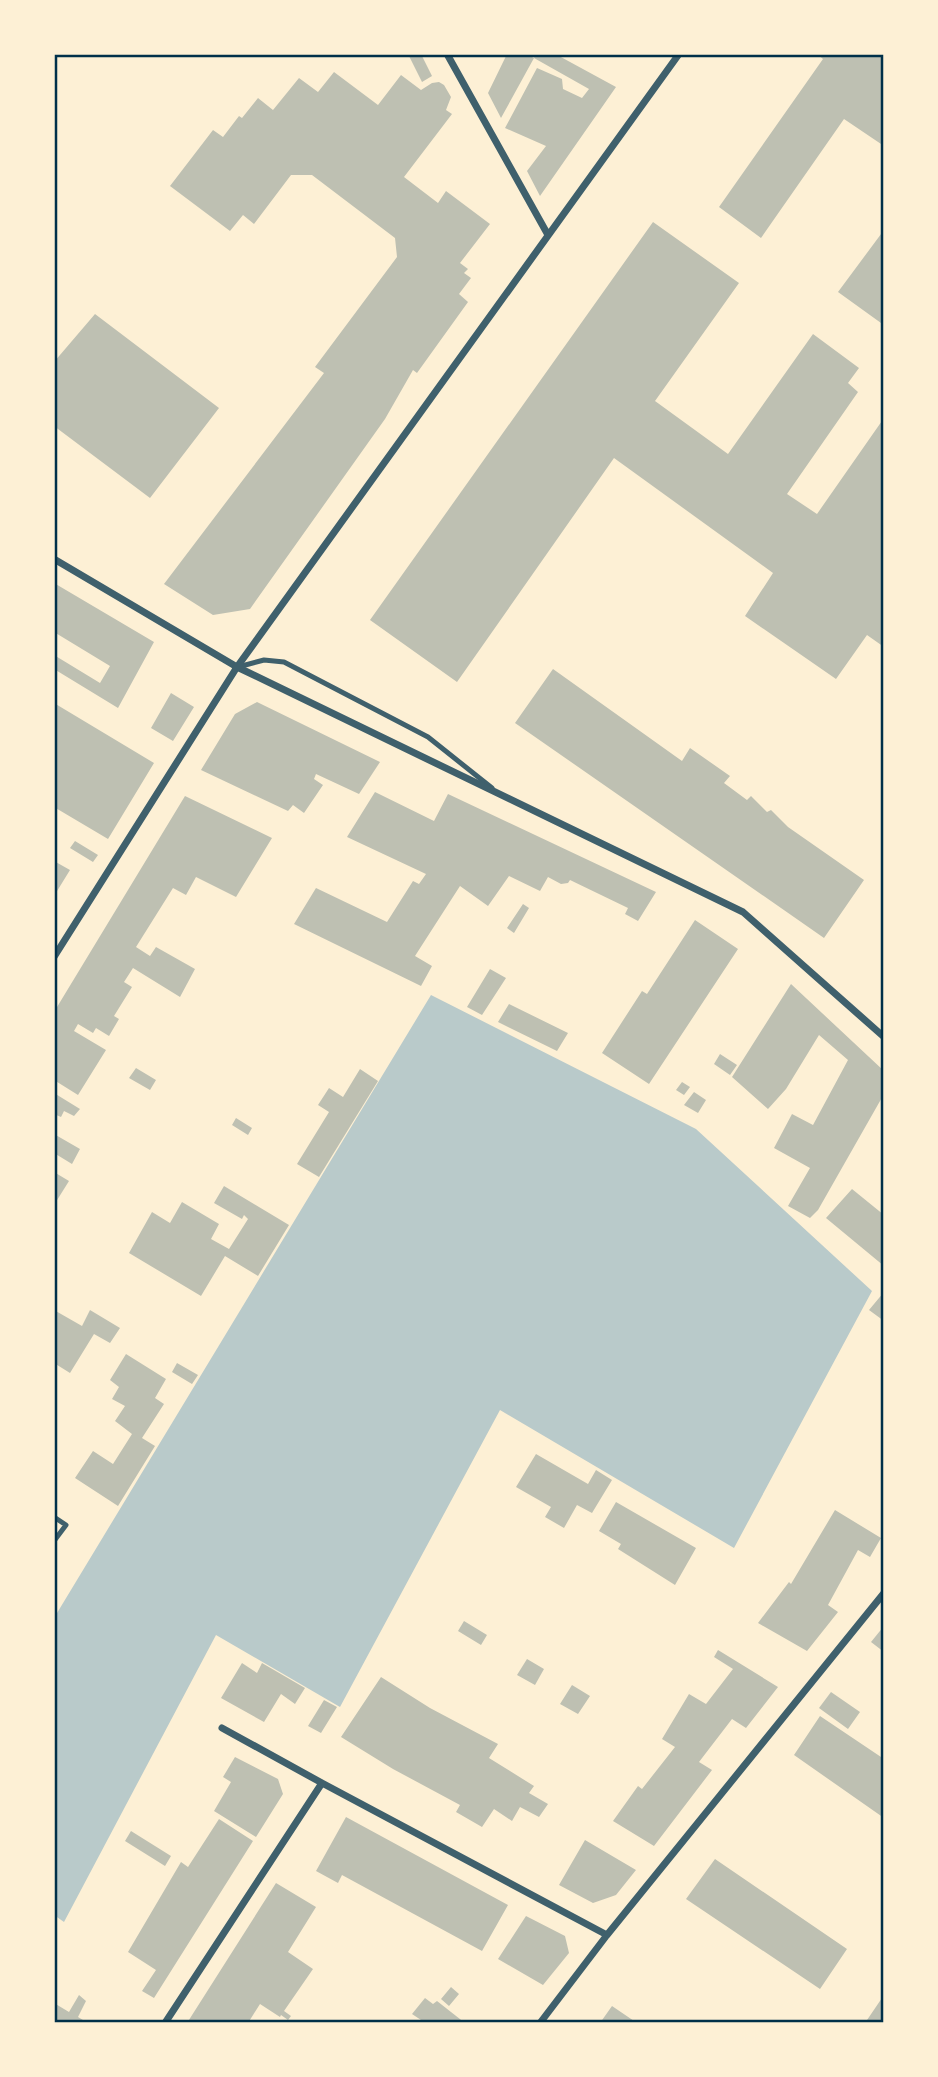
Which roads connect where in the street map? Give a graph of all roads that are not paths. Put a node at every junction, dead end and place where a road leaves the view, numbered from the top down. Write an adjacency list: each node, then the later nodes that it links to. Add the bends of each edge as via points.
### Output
1 (447, 54): 3 (street)
2 (679, 54): 3 (street)
3 (548, 235): 5 (street)
4 (54, 559): 5 (street)
5 (237, 667): 6 (street); 6 (lane, via 264,660 284,662 428,737); 7 (street)
6 (502, 796): 8 (street, via 743,912)
7 (54, 957)
8 (884, 1037)
9 (54, 1517): 10 (lane, via 66,1525)
10 (54, 1541)
11 (884, 1593): 14 (street)
12 (222, 1727): 13 (street)
13 (322, 1783): 14 (street); 15 (street)
14 (607, 1935): 16 (street)
15 (165, 2023)
16 (540, 2023)

